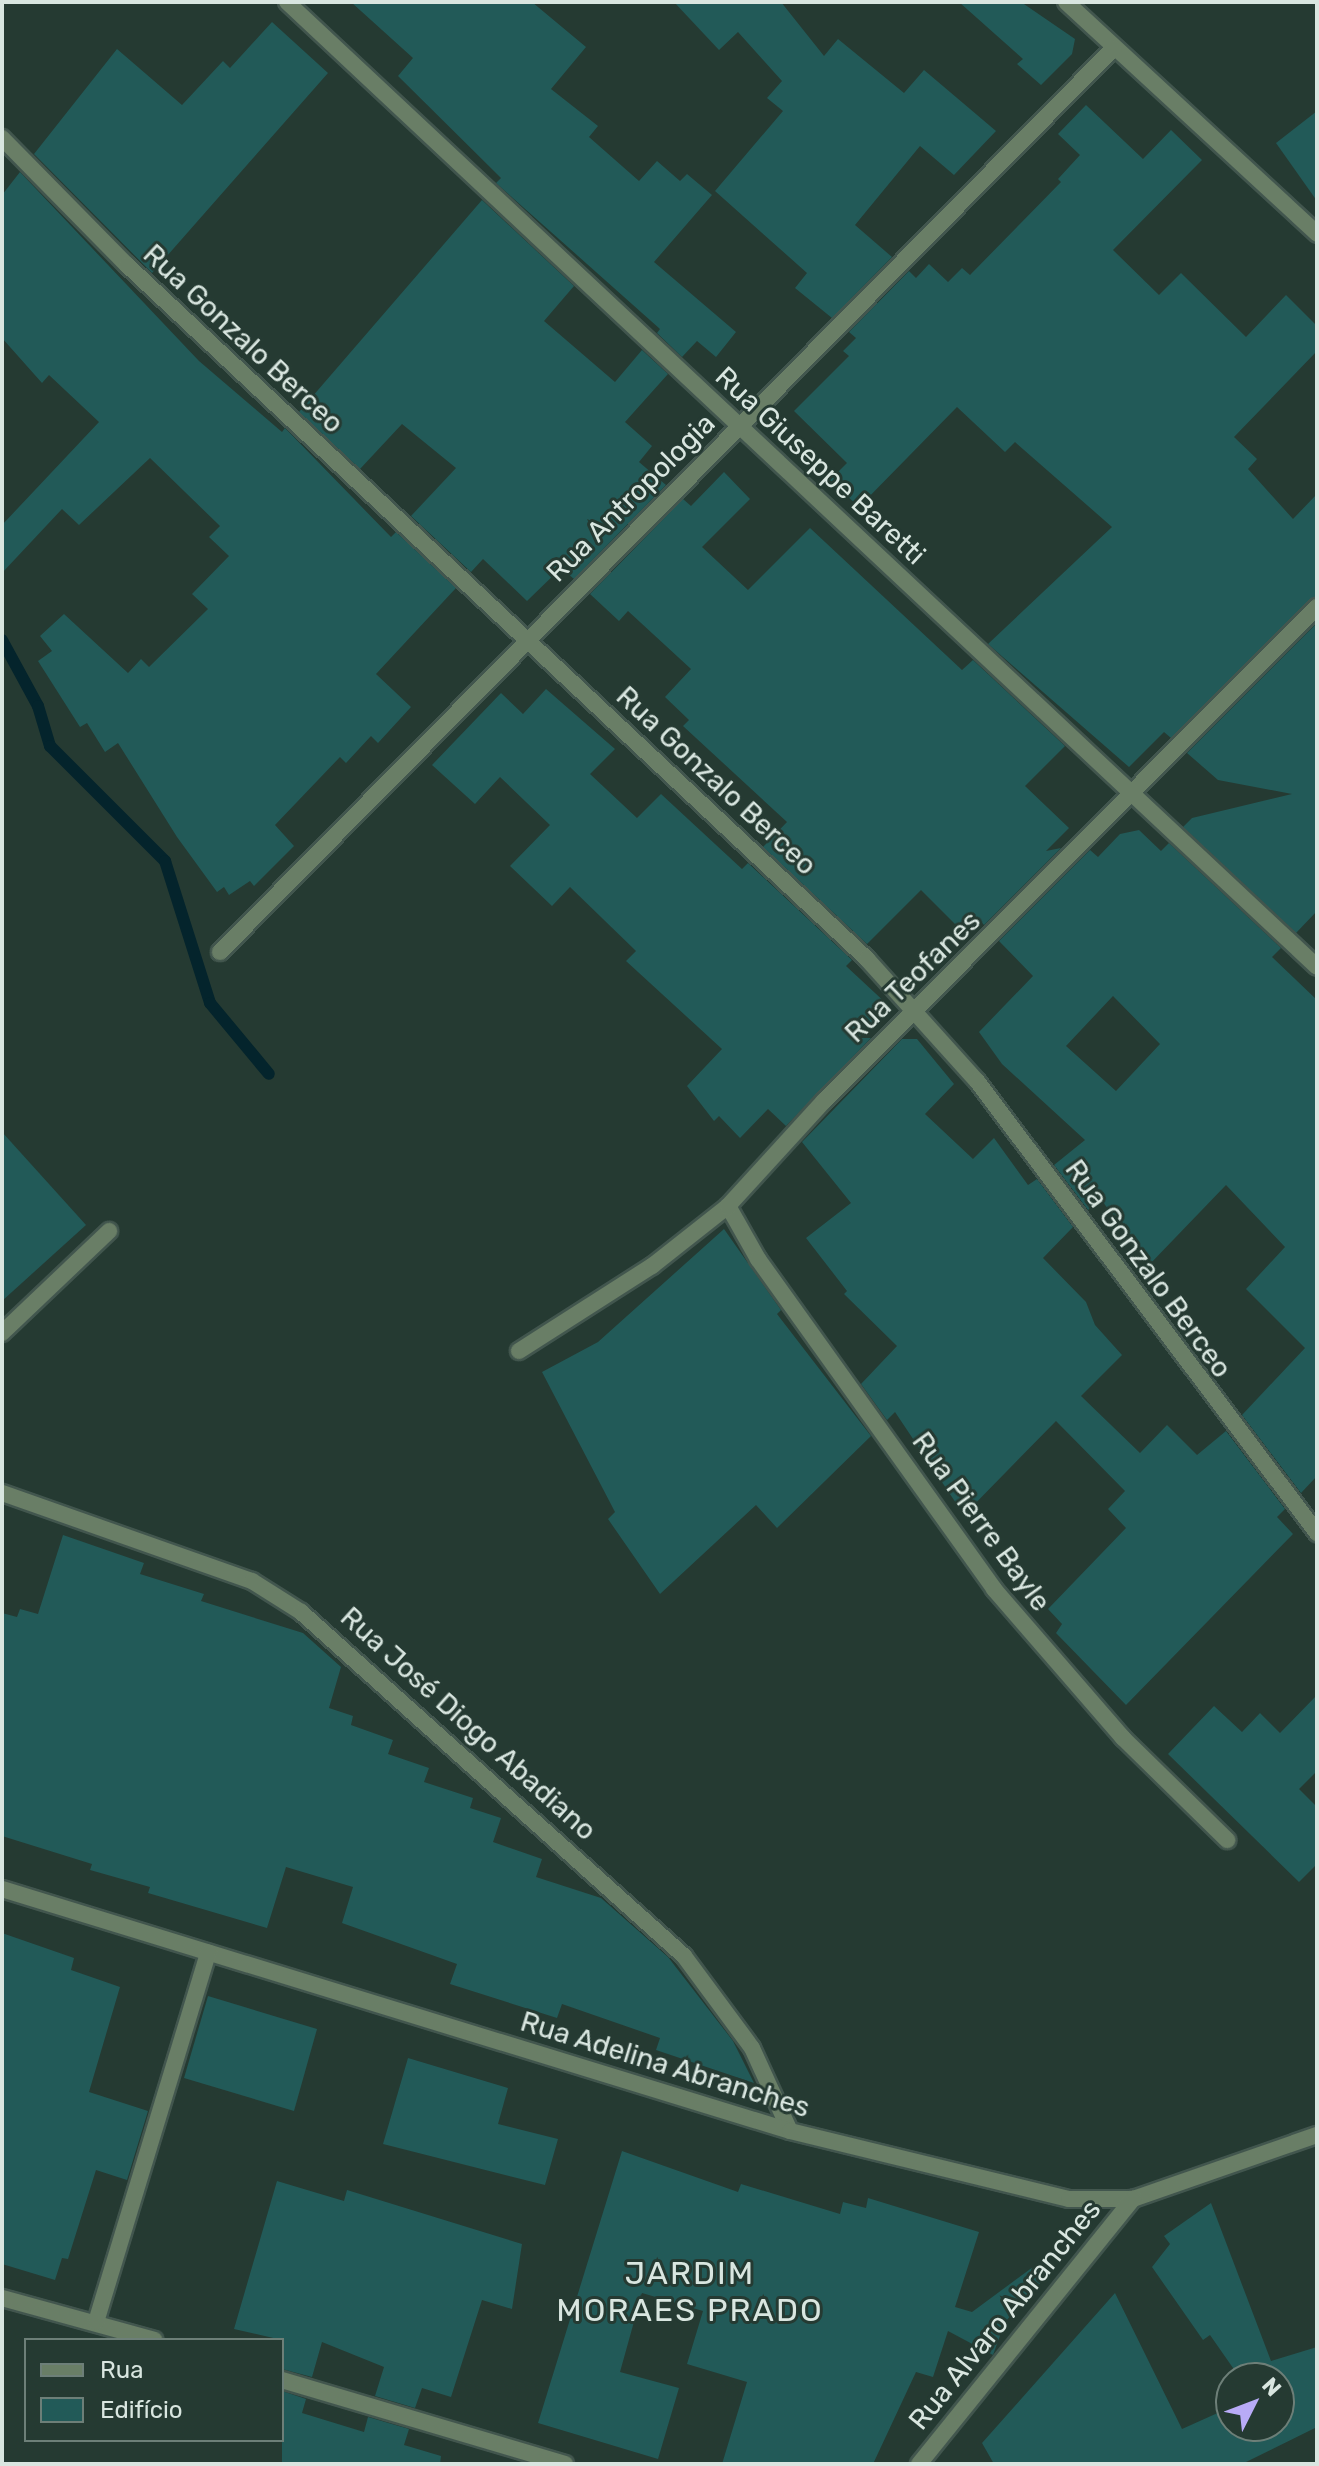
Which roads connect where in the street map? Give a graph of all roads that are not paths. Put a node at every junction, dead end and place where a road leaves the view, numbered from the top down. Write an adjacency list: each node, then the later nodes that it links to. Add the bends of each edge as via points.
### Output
1 (287, 2): 6 (street, Rua Giuseppe Baretti)
2 (1066, 2): 3 (street)
3 (1114, 48): 5 (street); 6 (street, Rua Antropologia)
4 (2, 138): 8 (street, Rua Gonzalo Berceo, via 127,265)
5 (1317, 234)
6 (740, 427): 8 (street, Rua Antropologia); 9 (street, Rua Giuseppe Baretti)
7 (1317, 607): 9 (street, Rua Teofanes)
8 (526, 640): 10 (street, Rua Antropologia); 12 (street, Rua Gonzalo Berceo, via 789,883)
9 (1132, 793): 11 (street, Rua Giuseppe Baretti); 12 (street, Rua Teofanes)
10 (220, 952)
11 (1317, 967)
12 (916, 1012): 13 (street, Rua Teofanes); 18 (street, Rua Gonzalo Berceo, via 977,1081)
13 (728, 1206): 16 (street, Rua Teofanes, via 652,1266); 19 (street, Rua Pierre Bayle, via 758,1259 994,1589 1123,1738)
14 (109, 1231): 15 (street)
15 (2, 1333)
16 (519, 1351)
17 (2, 1493): 22 (street, Rua José Diogo Abadiano, via 252,1581 301,1612 684,1956 752,2048)
18 (1317, 1533)
19 (1227, 1840)
20 (2, 1889): 21 (street, Rua Adelina Abranches)
21 (208, 1953): 22 (street, Rua Adelina Abranches); 26 (street)
22 (790, 2131): 24 (street, Rua Adelina Abranches, via 1069,2199)
23 (1317, 2135): 24 (street, Rua Adelina Abranches)
24 (1133, 2199): 30 (street, Rua Alvaro Abranches)
25 (2, 2298): 26 (street)
26 (96, 2322): 27 (street)
27 (148, 2338)
28 (284, 2381): 29 (street)
29 (565, 2464)
30 (919, 2464)

